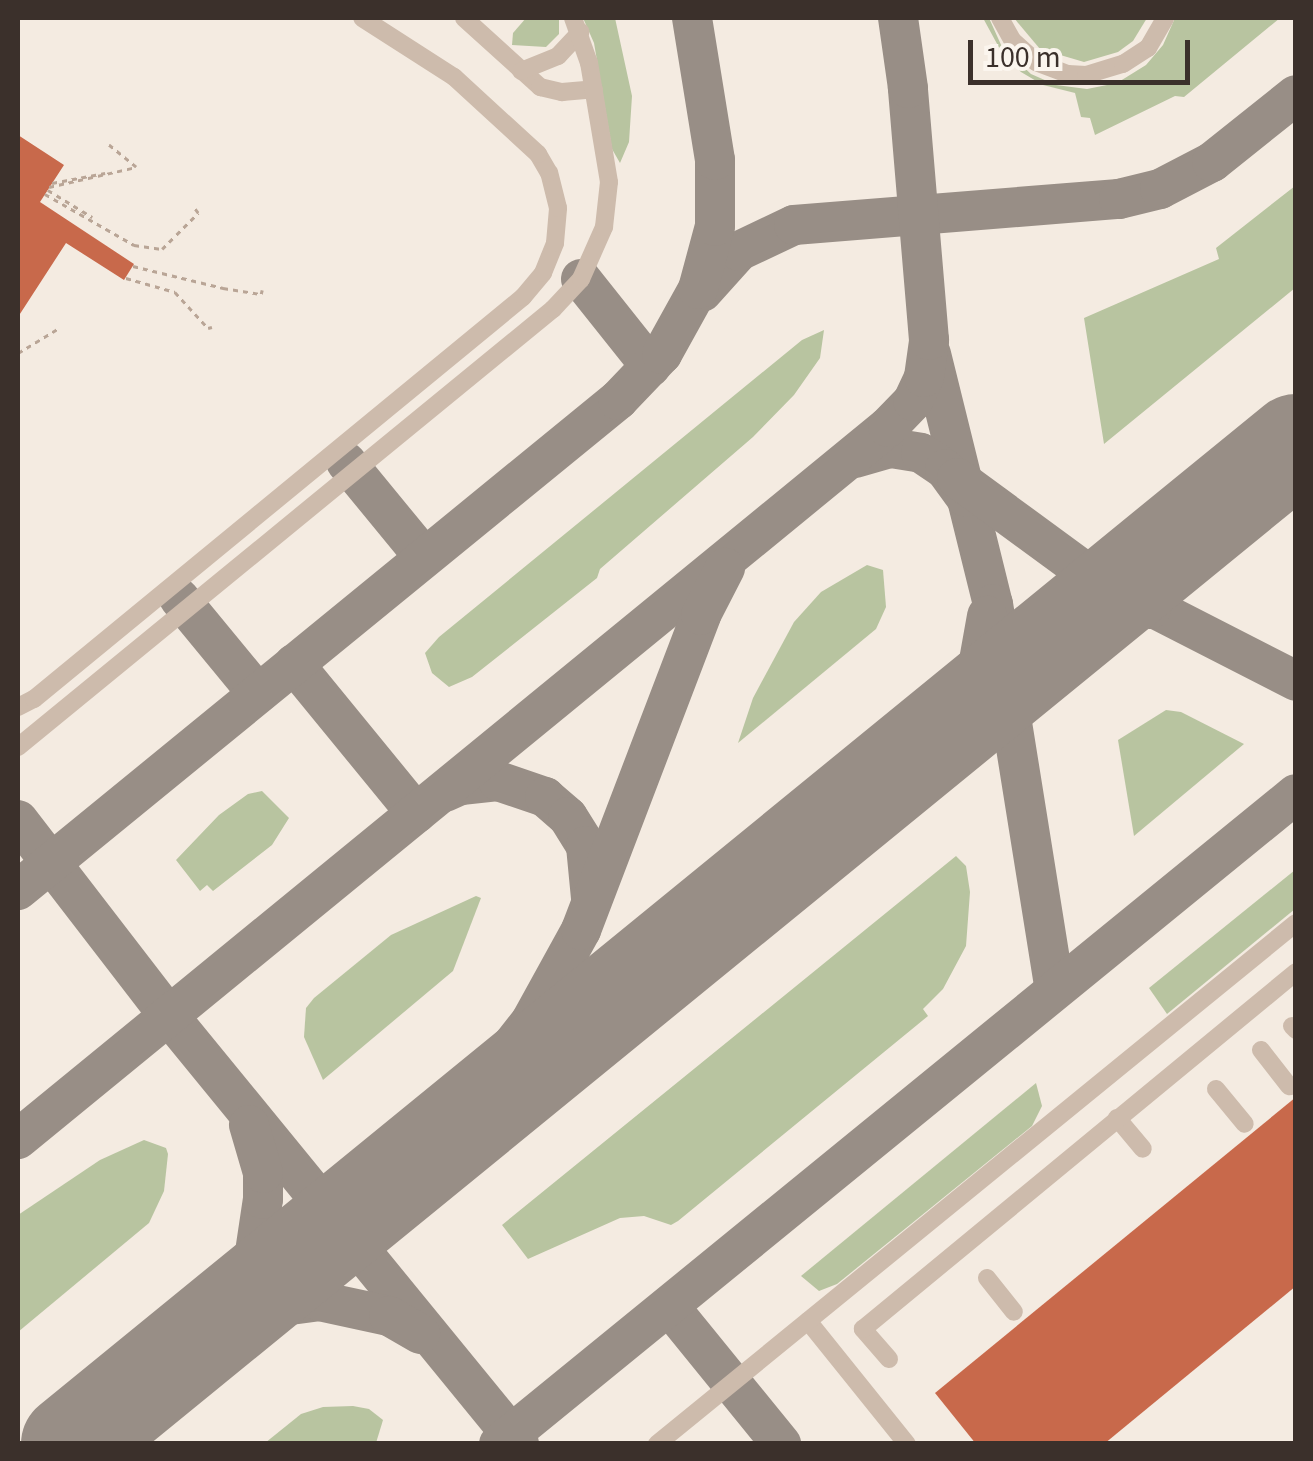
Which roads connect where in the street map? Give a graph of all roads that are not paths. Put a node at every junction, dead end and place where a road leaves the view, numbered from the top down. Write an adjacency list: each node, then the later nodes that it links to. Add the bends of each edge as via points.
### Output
1 (362, 18): 10 (lane, via 454,77 538,154 558,208 544,273 523,297)
2 (464, 18): 8 (lane)
3 (1000, 18): 7 (lane, via 1023,52 1050,70 1086,75)
4 (1154, 18): 7 (lane)
5 (1165, 18): 7 (lane, via 1148,48)
6 (576, 25): 8 (lane, via 558,56); 9 (lane)
7 (1133, 58)
8 (521, 71): 9 (lane, via 555,91)
9 (594, 89): 11 (lane, via 608,168 607,214 596,253 572,291)
10 (18, 707)
11 (18, 747)
12 (1296, 923): 22 (lane)
13 (1296, 972): 17 (lane)
14 (1261, 1050): 15 (lane)
15 (1288, 1086)
16 (1216, 1088): 18 (lane)
17 (1118, 1118): 19 (lane); 23 (lane, via 863,1329)
18 (1245, 1124)
19 (1143, 1149)
20 (987, 1278): 21 (lane)
21 (1014, 1312)
22 (808, 1322): 24 (lane); 25 (lane)
23 (889, 1360)
24 (657, 1444)
25 (907, 1444)

